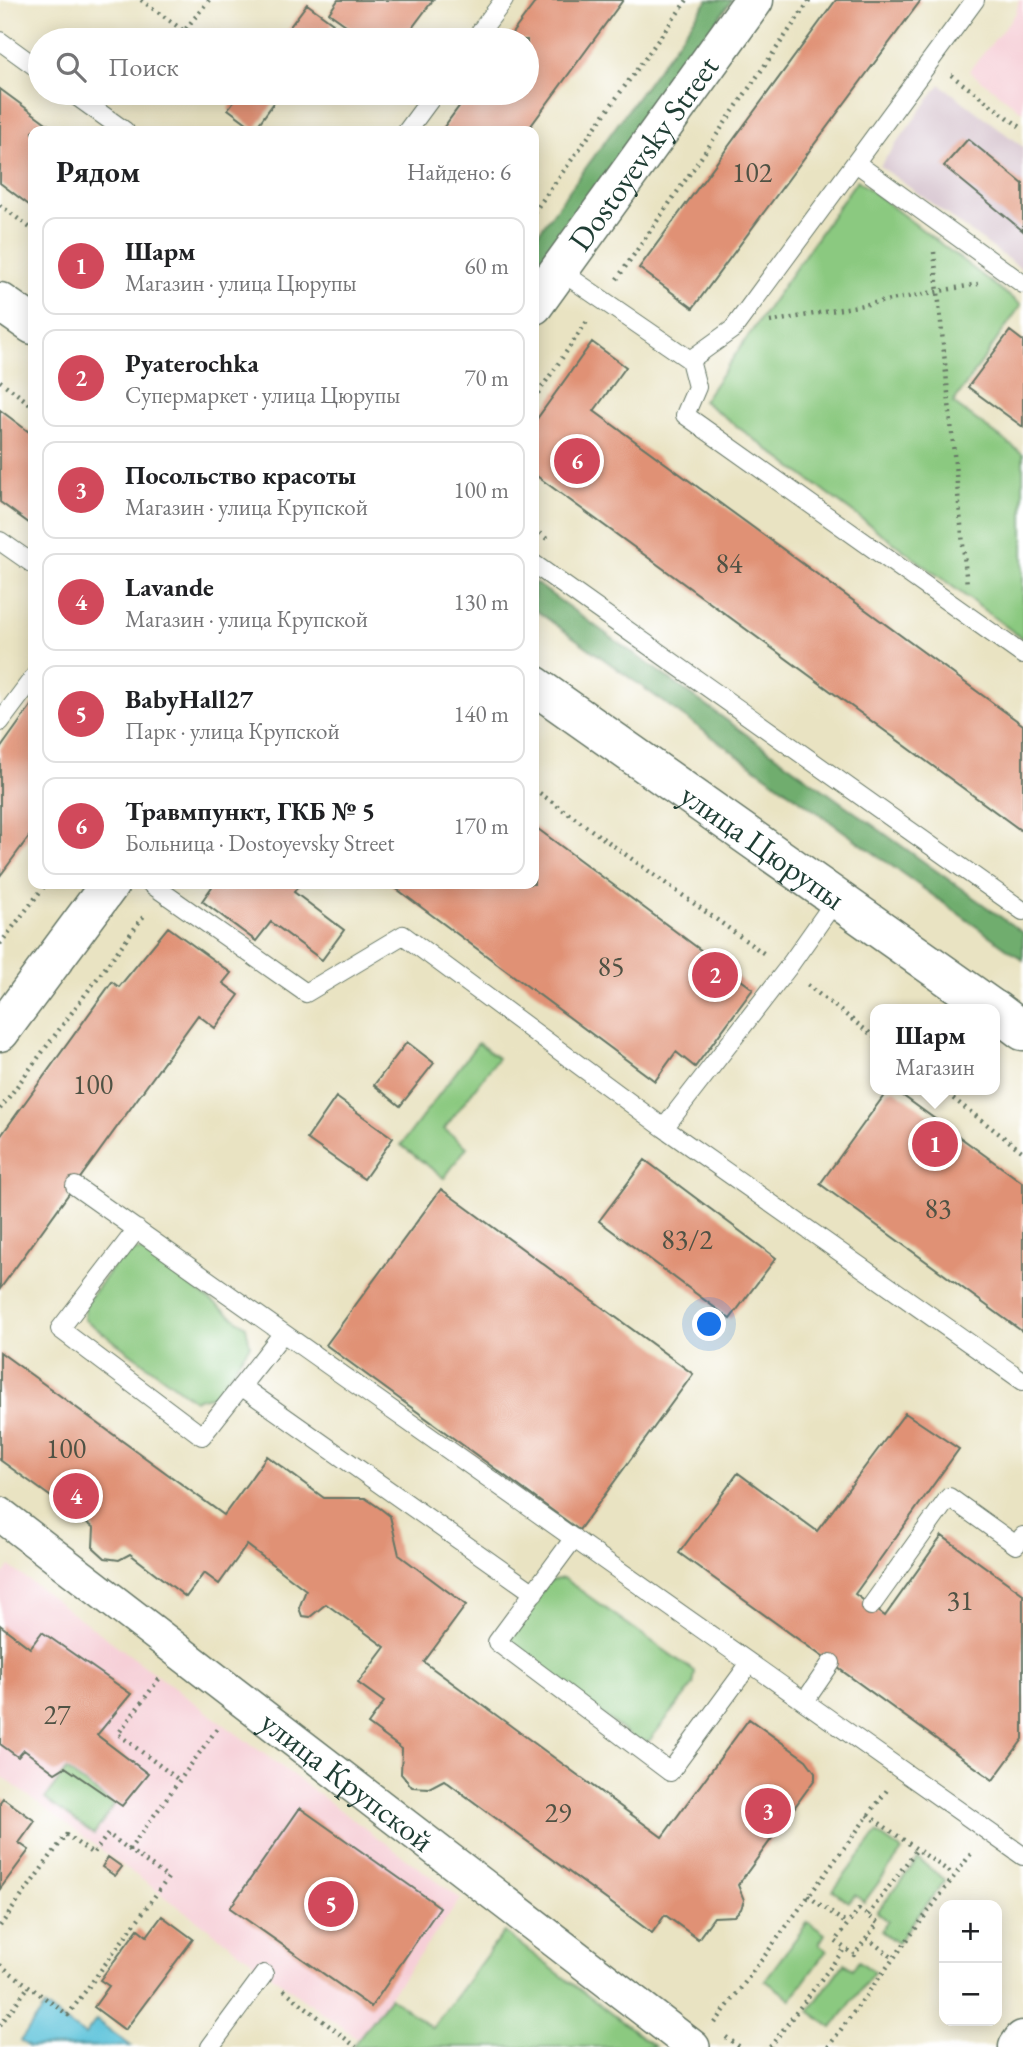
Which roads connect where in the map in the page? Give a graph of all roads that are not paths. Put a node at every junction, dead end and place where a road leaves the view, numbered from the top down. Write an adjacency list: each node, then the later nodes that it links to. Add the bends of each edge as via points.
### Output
1 (504, 0): 4 (lane)
2 (754, 0): 12 (main road, Dostoyevsky Street)
3 (975, 0): 11 (lane)
4 (483, 28)
5 (0, 41): 6 (lane)
6 (28, 61)
7 (89, 105): 9 (lane)
8 (427, 105): 10 (lane)
9 (118, 126)
10 (411, 126)
11 (856, 163): 13 (lane); 17 (lane, via 733,329)
12 (559, 270): 14 (main road, Dostoyevsky Street); 17 (lane)
13 (1020, 278)
14 (539, 298)
15 (0, 302): 16 (main road)
16 (28, 322)
17 (690, 360): 21 (lane, via 697,387 685,415)
18 (0, 541): 19 (lane)
19 (28, 561)
20 (539, 568): 28 (lane)
21 (1023, 655)
22 (28, 685): 24 (lane)
23 (539, 689): 27 (main road, улица Цюрупы)
24 (0, 722)
25 (106, 889): 32 (main road)
26 (158, 889): 33 (lane, via 306,993 402,935)
27 (837, 898): 29 (main road, улица Цюрупы); 33 (lane)
28 (1023, 912)
29 (986, 1004)
30 (1000, 1014): 31 (main road, улица Цюрупы)
31 (1023, 1031)
32 (0, 1032)
33 (664, 1128): 37 (lane)
34 (75, 1186): 35 (lane)
35 (137, 1229): 36 (lane); 38 (lane, via 60,1329 202,1436)
36 (284, 1333): 38 (lane); 41 (lane)
37 (1023, 1381)
38 (241, 1386): 42 (lane)
39 (0, 1514): 49 (street, улица Крупской)
40 (1023, 1536): 43 (lane, via 1016,1545 949,1497)
41 (574, 1538): 42 (lane); 44 (lane)
42 (534, 1593): 44 (lane, via 497,1642 670,1772)
43 (871, 1606)
44 (750, 1663): 46 (lane)
45 (831, 1663): 46 (lane)
46 (805, 1701): 47 (lane)
47 (1023, 1856)
48 (264, 1974): 51 (lane)
49 (703, 2037)
50 (1023, 2040): 52 (main road)
51 (210, 2047)
52 (1018, 2047)

